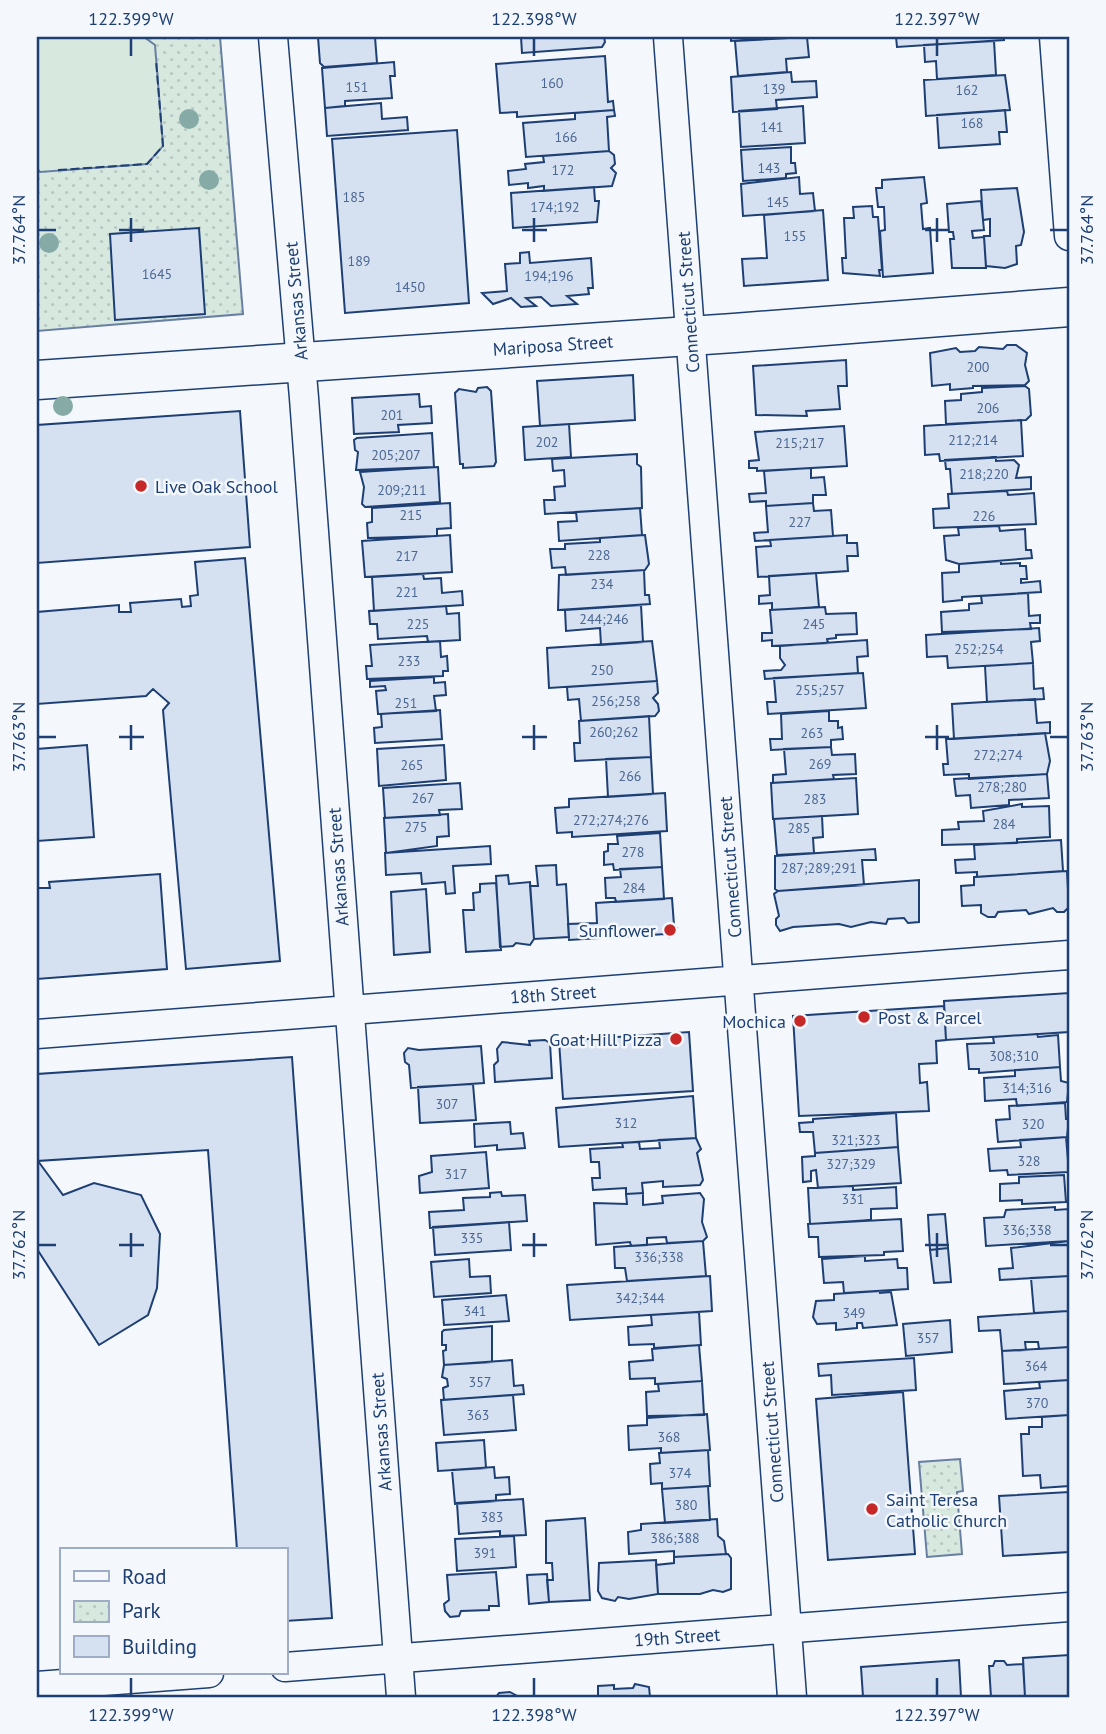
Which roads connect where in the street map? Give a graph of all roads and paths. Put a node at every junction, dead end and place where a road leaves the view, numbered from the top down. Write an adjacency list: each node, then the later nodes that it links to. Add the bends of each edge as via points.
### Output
1 (273, 37): 7 (street, Arkansas Street)
2 (668, 37): 6 (street, Connecticut Street)
3 (1054, 37): 4 (street)
4 (1069, 236)
5 (1069, 307): 6 (street, Mariposa Street)
6 (690, 336): 7 (street, Mariposa Street); 10 (street, Connecticut Street)
7 (301, 362): 8 (street, Mariposa Street); 11 (street, Arkansas Street)
8 (37, 380)
9 (1069, 955): 10 (street, 18th Street)
10 (738, 980): 11 (street, 18th Street); 14 (street, Connecticut Street)
11 (349, 1010): 12 (street, 18th Street); 15 (street, Arkansas Street)
12 (37, 1034)
13 (1069, 1607): 14 (street, 19th Street)
14 (787, 1628): 15 (street, 19th Street); 20 (street, Connecticut Street)
15 (398, 1658): 16 (street, 19th Street); 19 (street, Arkansas Street)
16 (287, 1667)
17 (196, 1674): 18 (street)
18 (37, 1686)
19 (401, 1697)
20 (792, 1697)

